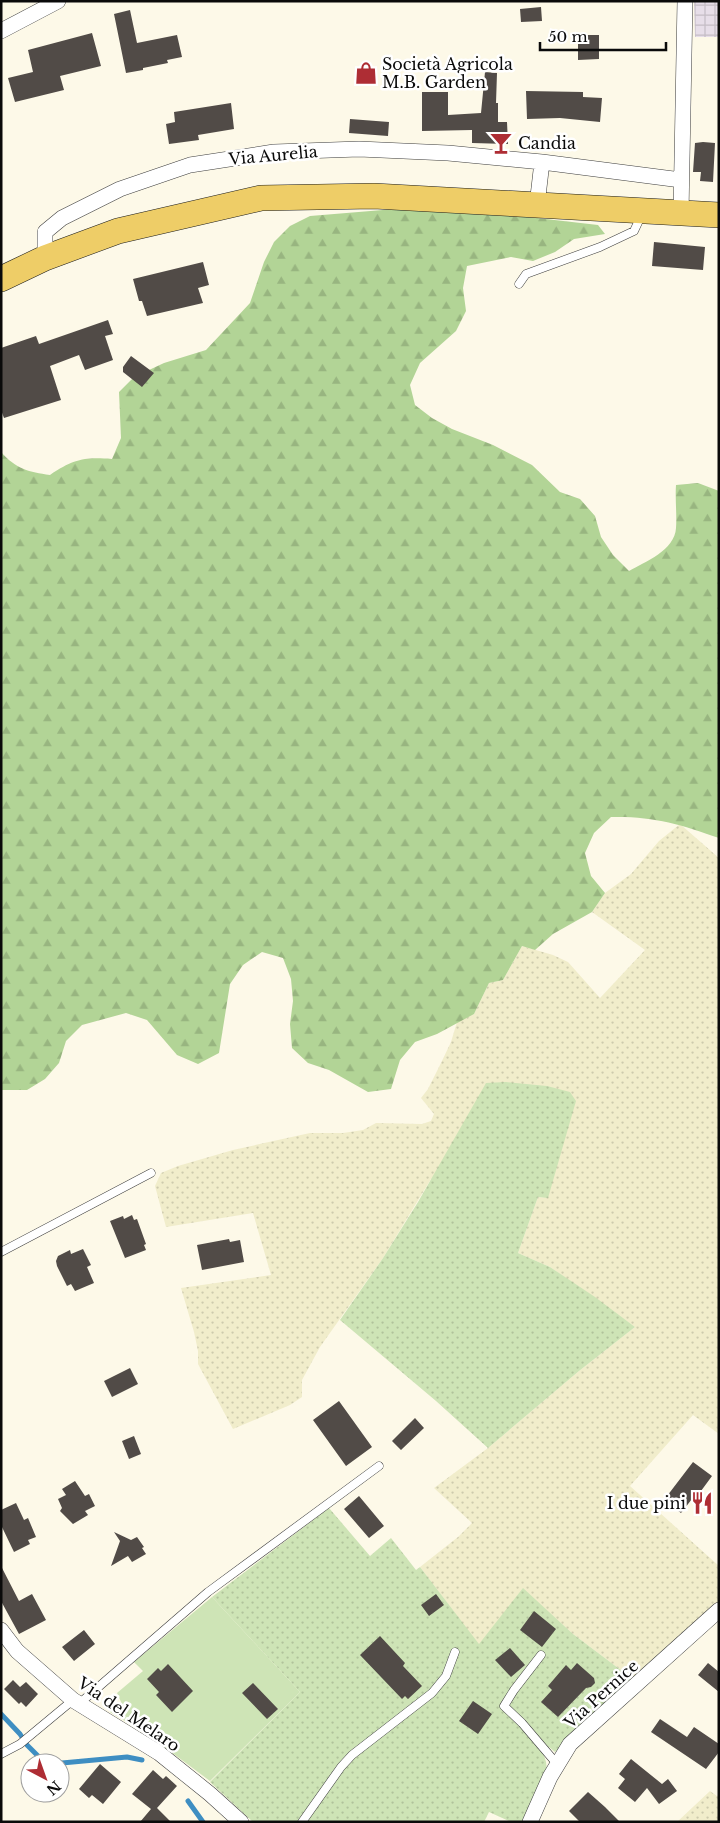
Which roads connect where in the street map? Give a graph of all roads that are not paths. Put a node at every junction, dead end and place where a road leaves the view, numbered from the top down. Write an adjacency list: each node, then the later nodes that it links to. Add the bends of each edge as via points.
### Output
1 (58, 1): 3 (street)
2 (685, 1): 5 (street)
3 (1, 31)
4 (542, 162): 5 (street, Via Aurelia); 6 (street); 10 (street, Via Aurelia, via 359,149 274,152 190,165 120,189 62,218 45,232)
5 (681, 180): 8 (street)
6 (537, 205): 7 (main road); 10 (main road, via 374,196 261,198 118,231)
7 (644, 210): 8 (main road); 12 (lane, via 634,231 526,274)
8 (681, 213): 9 (main road)
9 (719, 215)
10 (45, 258): 11 (main road)
11 (1, 279)
12 (519, 284)
13 (151, 1173): 14 (lane)
14 (1, 1252)
15 (379, 1466): 20 (lane, via 208,1592)
16 (719, 1610): 22 (street, Via Pernice, via 570,1744)
17 (1, 1630): 20 (street, Via del Melaro, via 17,1651)
18 (456, 1652): 24 (lane, via 446,1676 432,1693 352,1755)
19 (541, 1654): 22 (lane, via 504,1706)
20 (77, 1701): 21 (lane, via 20,1744); 23 (street, Via del Melaro, via 159,1753)
21 (1, 1754)
22 (557, 1764): 25 (street, Via Pernice)
23 (241, 1822)
24 (302, 1822)
25 (530, 1822)

